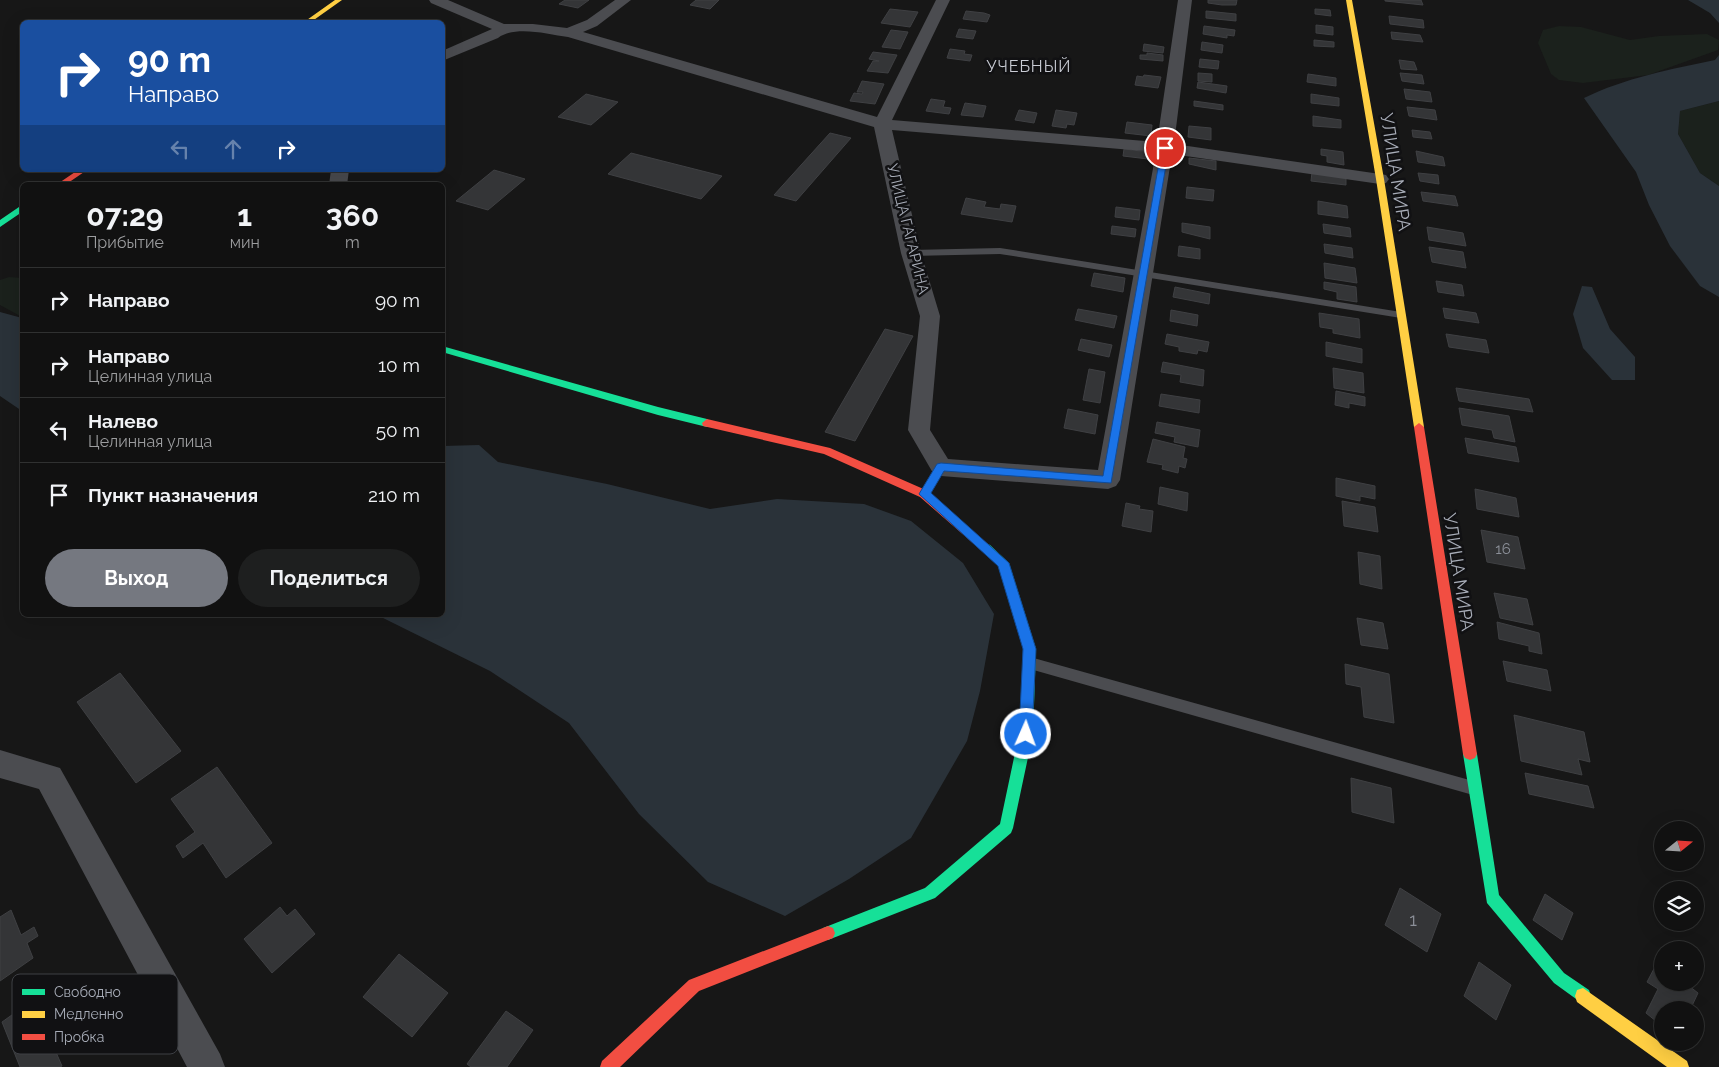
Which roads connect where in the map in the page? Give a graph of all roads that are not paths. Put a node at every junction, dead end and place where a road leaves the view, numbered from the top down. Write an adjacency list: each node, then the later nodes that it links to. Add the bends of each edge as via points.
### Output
1 (338, 0): 7 (main road)
2 (436, 0): 8 (street)
3 (624, 0): 9 (street, via 592,23)
4 (943, 0): 11 (street)
5 (1185, 0): 12 (street)
6 (1349, 0): 14 (main road, УЛИЦА МИРА)
7 (310, 20)
8 (502, 28): 9 (street); 10 (street)
9 (569, 33): 11 (street)
10 (445, 56)
11 (882, 124): 12 (street); 18 (street, УЛИЦА ГАГАРИНА)
12 (1165, 148): 14 (street); 19 (street)
13 (80, 172): 15 (main road)
14 (1380, 179): 20 (main road, УЛИЦА МИРА)
15 (65, 182)
16 (20, 211): 17 (main road)
17 (0, 224)
18 (910, 253): 19 (lane, via 1000,251); 22 (street, УЛИЦА ГАГАРИНА, via 930,316 920,430)
19 (1143, 276): 20 (lane); 22 (street, via 1108,480)
20 (1401, 315): 26 (main road, УЛИЦА МИРА)
21 (445, 350): 23 (main road, via 658,411 826,451)
22 (941, 467): 23 (street)
23 (924, 494): 24 (main road, via 1003,563 1030,649)
24 (1029, 663): 26 (lane); 30 (main road, via 1026,734 1006,828 930,893 694,985)
25 (0, 764): 27 (street, via 49,778)
26 (1475, 788): 31 (main road, УЛИЦА МИРА, via 1492,898 1558,978)
27 (156, 974)
28 (178, 1014): 29 (street)
29 (207, 1067)
30 (608, 1067)
31 (1681, 1067)

